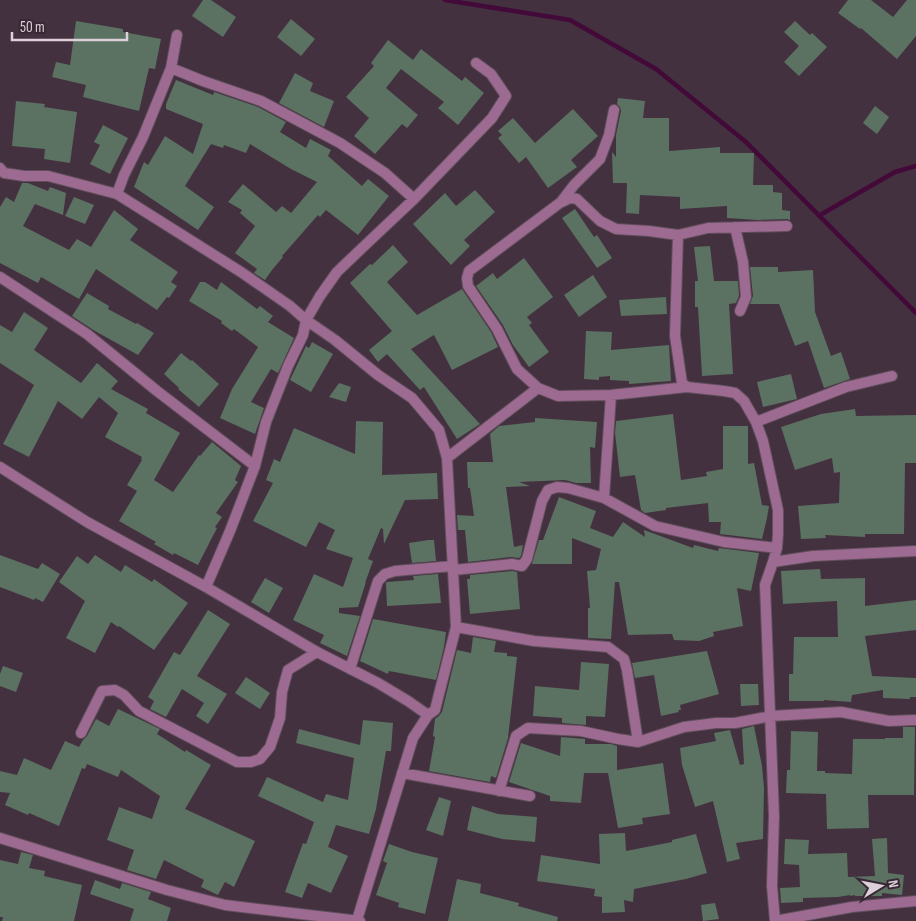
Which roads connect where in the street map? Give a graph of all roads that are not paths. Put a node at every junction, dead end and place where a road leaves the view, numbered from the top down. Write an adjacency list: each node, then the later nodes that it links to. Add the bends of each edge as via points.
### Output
1 (178, 35): 3 (street)
2 (476, 63): 7 (street, via 491,74 506,96 492,118)
3 (171, 68): 6 (street); 7 (street, via 261,100 340,143)
4 (614, 110): 8 (street, via 600,159)
5 (0, 168): 6 (street, via 4,173 48,176)
6 (117, 194): 14 (street, via 242,272)
7 (414, 199): 14 (street, via 338,272)
8 (561, 202): 11 (street, via 577,199 600,222 616,229); 17 (street, via 469,271 467,278 468,286 497,329 517,369)
9 (787, 226): 10 (street)
10 (735, 227): 11 (street, via 708,228); 13 (street, via 743,262 746,298)
11 (678, 236): 16 (street, via 675,336 682,383)
12 (1, 280): 21 (street, via 87,334)
13 (740, 311)
14 (306, 320): 20 (street, via 412,398 439,430); 21 (street, via 303,335 266,422)
15 (892, 376): 19 (street, via 846,387)
16 (687, 387): 18 (street); 19 (street, via 735,393 744,401)
17 (538, 388): 18 (street, via 558,396); 20 (street)
18 (611, 395): 23 (street)
19 (756, 422): 24 (street, via 778,510)
20 (447, 458): 27 (street)
21 (255, 466): 28 (street)
22 (0, 467): 28 (street, via 87,522)
23 (604, 498): 24 (street, via 655,526 724,542); 27 (street, via 568,488 548,490 542,501 527,560 522,566)
24 (777, 548): 26 (street)
25 (916, 550): 26 (street, via 814,556)
26 (773, 562): 33 (street, via 765,585)
27 (453, 568): 29 (street); 31 (street, via 385,574 378,581)
28 (206, 587): 30 (street)
29 (456, 627): 32 (street, via 435,710); 36 (street, via 534,641 608,647 624,659)
30 (317, 652): 31 (street); 35 (street, via 288,670 280,718 270,746 260,759 237,762 140,711 116,690 102,691)
31 (350, 669): 32 (street)
32 (428, 715): 37 (street, via 413,738)
33 (771, 716): 34 (street, via 842,712 890,721); 36 (street, via 684,727); 43 (street)
34 (916, 720)
35 (81, 733)
36 (638, 742): 38 (street, via 581,731 528,728 516,736)
37 (402, 773): 38 (street); 42 (street)
38 (499, 791): 39 (street)
39 (530, 796)
40 (0, 838): 42 (street, via 225,905)
41 (916, 901): 43 (street, via 852,907)
42 (358, 921)
43 (775, 921)

